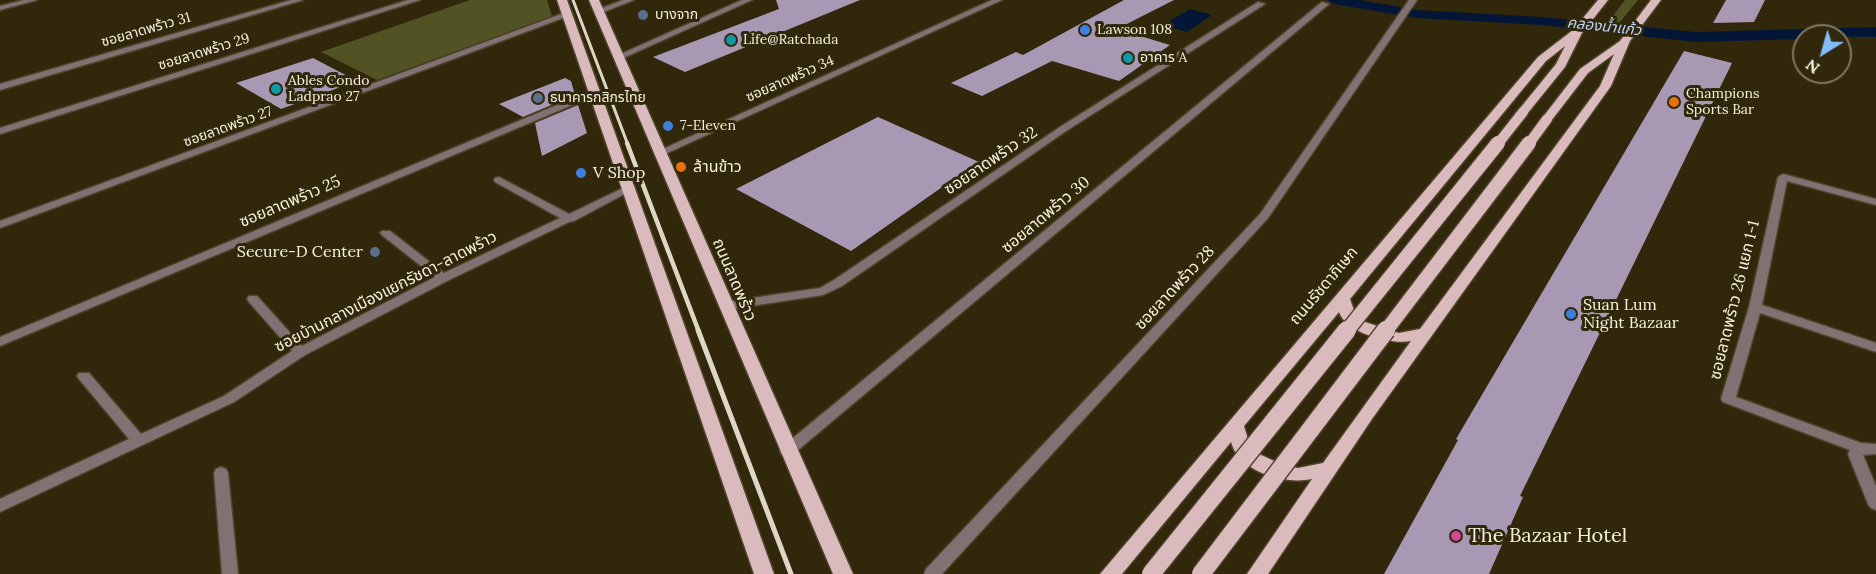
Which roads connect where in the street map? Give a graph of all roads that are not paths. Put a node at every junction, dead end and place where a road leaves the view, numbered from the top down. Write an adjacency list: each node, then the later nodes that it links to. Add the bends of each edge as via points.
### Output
1 (33, 0): 14 (street)
2 (299, 0): 18 (street, ซอยลาดพร้าว 31)
3 (416, 0): 20 (street, ซอยลาดพร้าว 29)
4 (630, 0): 12 (street)
5 (748, 0): 17 (street)
6 (998, 0): 21 (street, ซอยลาดพร้าว 34)
7 (1413, 0): 50 (street, ซอยลาดพร้าว 28, via 1264,216)
8 (1603, 0): 15 (main road, ถนนรัชดาภิเษก)
9 (1656, 0): 16 (main road)
10 (1260, 4): 31 (street, ซอยลาดพร้าว 32, via 1063,129 838,283 823,291)
11 (1325, 4): 42 (street, ซอยลาดพร้าว 30)
12 (596, 5): 17 (main road, ถนนลาดพร้าว)
13 (565, 7): 19 (main road); 26 (street, ซอยลาดพร้าว 27)
14 (0, 8)
15 (1581, 27): 30 (main road, ถนนรัชดาภิเษก, via 1542,59); 52 (main road, ถนนรัชดาภิเษก, bridge, via 1561,65)
16 (1625, 41): 33 (main road, via 1605,86); 53 (main road, bridge, via 1584,72)
17 (618, 57): 21 (main road, ถนนลาดพร้าว)
18 (0, 87)
19 (593, 93): 23 (main road); 34 (street, ซอยลาดพร้าว 25)
20 (0, 131)
21 (659, 153): 31 (main road, ถนนลาดพร้าว)
22 (499, 180): 25 (street)
23 (627, 190): 25 (street, ซอยบ้านกลางเมืองแยกรัชดา-ลาดพร้าว); 48 (main road)
24 (1876, 202): 32 (street, ซอยลาดพร้าว 26 แยก 1-1, via 1783,177)
25 (570, 219): 28 (street, ซอยบ้านกลางเมืองแยกรัชดา-ลาดพร้าว)
26 (0, 225)
27 (386, 233): 28 (street)
28 (443, 278): 36 (street, ซอยบ้านกลางเมืองแยกรัชดา-ลาดพร้าว)
29 (253, 299): 36 (street)
30 (1342, 299): 33 (main road, via 1349,319 1359,326 1399,338); 38 (main road, ถนนรัชดาภิเษก)
31 (725, 306): 42 (main road, ถนนลาดพร้าว)
32 (1755, 307): 35 (street); 40 (street, ซอยลาดพร้าว 26 แยก 1-1, via 1728,399)
33 (1426, 333): 43 (main road)
34 (0, 342)
35 (1876, 348)
36 (300, 352): 39 (street, ซอยบ้านกลางเมืองแยกรัชดา-ลาดพร้าว, via 229,399)
37 (84, 376): 39 (street)
38 (1235, 425): 43 (main road, via 1242,449 1282,473 1298,475); 51 (main road, ถนนรัชดาภิเษก)
39 (139, 441): 46 (street, ซอยบ้านกลางเมืองแยกรัชดา-ลาดพร้าว)
40 (1860, 448): 41 (street); 45 (street, via 1855,454)
41 (1876, 448)
42 (787, 451): 49 (main road, ถนนลาดพร้าว)
43 (1328, 469): 54 (main road)
44 (221, 474): 47 (street)
45 (1876, 504)
46 (0, 506)
47 (226, 573)
48 (764, 574)
49 (843, 574)
50 (932, 574)
51 (1110, 574)
52 (1151, 574)
53 (1201, 574)
54 (1257, 574)

